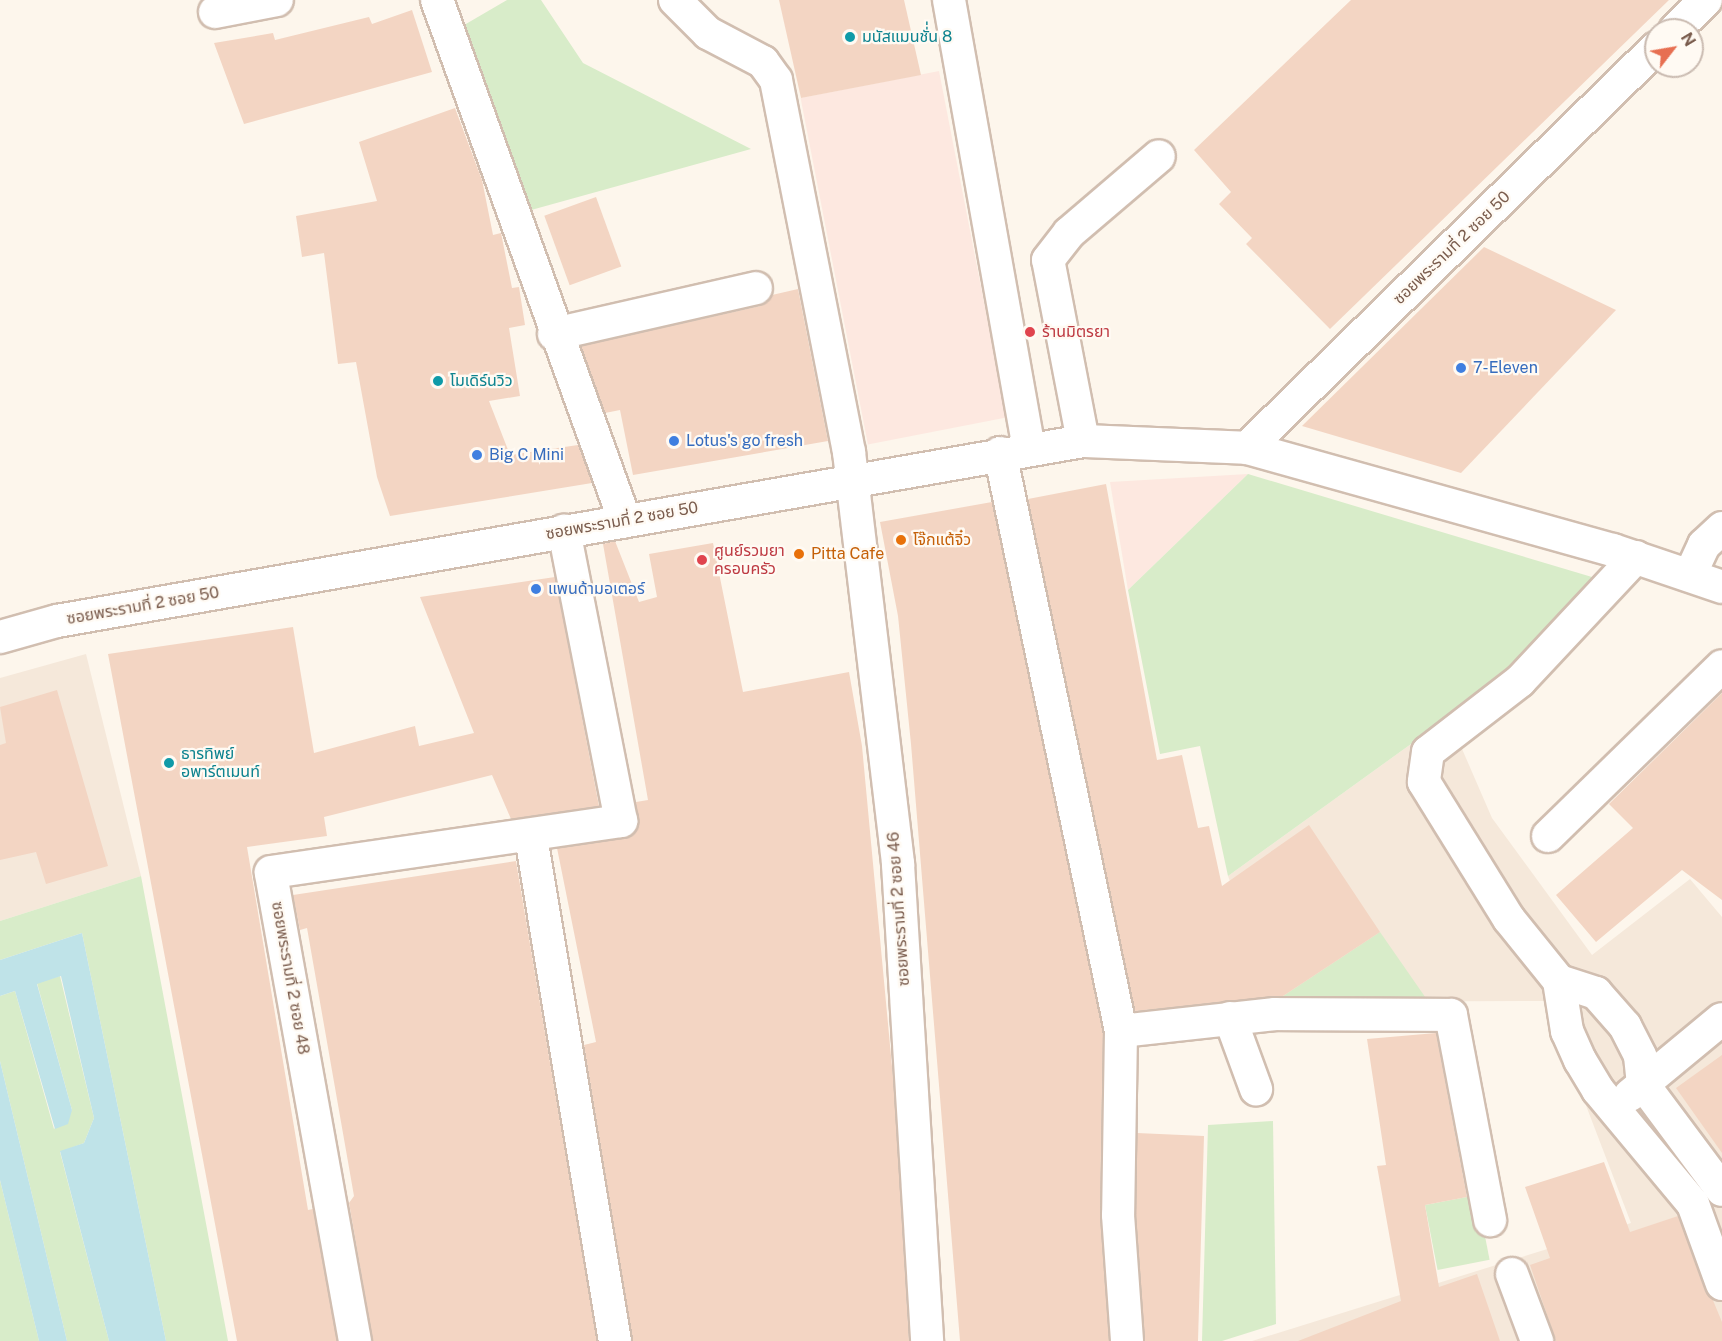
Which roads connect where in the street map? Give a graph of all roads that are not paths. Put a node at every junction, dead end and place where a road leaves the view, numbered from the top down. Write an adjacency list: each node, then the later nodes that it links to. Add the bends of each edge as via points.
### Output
1 (277, 0): 6 (street)
2 (437, 0): 11 (street)
3 (675, 0): 15 (street, ซอยพระรามที่ 2 ซอย 46, via 708,33 763,62 776,80)
4 (949, 0): 14 (street)
5 (1706, 0): 7 (street)
6 (215, 12)
7 (1687, 18)
8 (1644, 60): 13 (street, ซอยพระรามที่ 2 ซอย 50)
9 (1159, 156): 12 (street, via 1070,233 1048,260)
10 (756, 288): 11 (street)
11 (554, 334): 16 (street)
12 (1083, 441): 13 (street, ซอยพระรามที่ 2 ซอย 50); 14 (street, ซอยพระรามที่ 2 ซอย 50)
13 (1247, 448): 19 (street, ซอยพระรามที่ 2 ซอย 50)
14 (1015, 451): 15 (street, ซอยพระรามที่ 2 ซอย 50); 29 (street)
15 (854, 478): 16 (street, ซอยพระรามที่ 2 ซอย 50); 39 (street, ซอยพระรามที่ 2 ซอย 46, via 898,864)
16 (625, 521): 18 (street, ซอยพระรามที่ 2 ซอย 50)
17 (1722, 528): 20 (street, via 1704,546)
18 (564, 531): 22 (street, ซอยพระรามที่ 2 ซอย 50, via 57,621); 25 (street, ซอยพระรามที่ 2 ซอย 48, via 621,821)
19 (1636, 557): 20 (street, ซอยพระรามที่ 2 ซอย 50); 26 (street, via 1520,681 1428,752 1424,762 1424,782 1509,919)
20 (1690, 574): 21 (street, ซอยพระรามที่ 2 ซอย 50)
21 (1722, 587)
22 (0, 637)
23 (1722, 666): 24 (street)
24 (1548, 836)
25 (531, 837): 37 (street, ซอยพระรามที่ 2 ซอย 48, via 271,872); 38 (street)
26 (1559, 981): 30 (street, via 1596,993 1625,1026 1640,1056); 32 (street, via 1576,1050 1598,1090)
27 (1230, 1018): 29 (street); 31 (street); 34 (street, via 1451,1015)
28 (1722, 1019): 30 (street)
29 (1121, 1031): 40 (street, via 1118,1215)
30 (1643, 1084): 32 (street); 33 (street)
31 (1256, 1089)
32 (1614, 1107): 36 (street, via 1693,1204)
33 (1722, 1190)
34 (1490, 1220)
35 (1512, 1274): 41 (street)
36 (1722, 1284)
37 (355, 1341)
38 (615, 1341)
39 (927, 1341)
40 (1127, 1341)
41 (1537, 1341)

